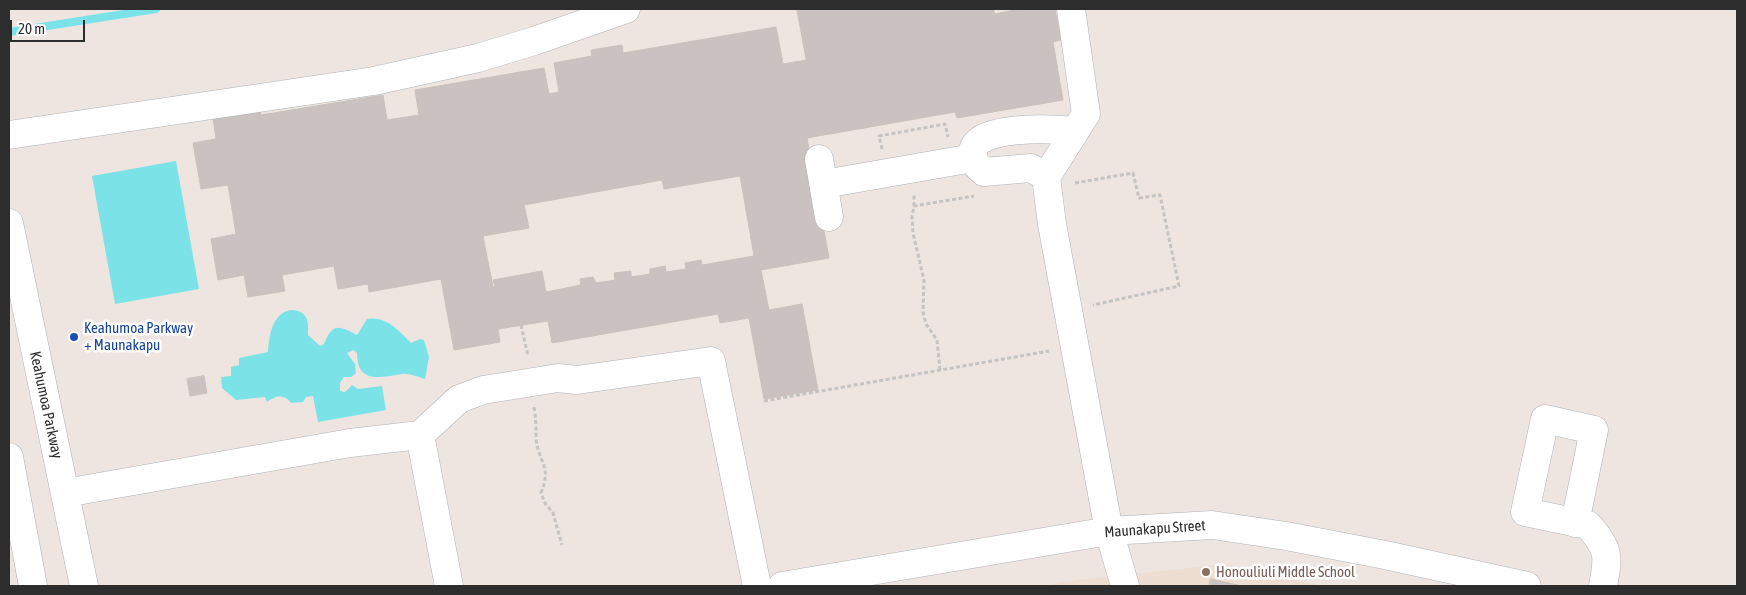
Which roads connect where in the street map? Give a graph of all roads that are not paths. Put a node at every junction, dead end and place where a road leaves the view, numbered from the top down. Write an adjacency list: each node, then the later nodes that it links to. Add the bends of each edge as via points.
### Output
1 (626, 9): 4 (street, via 478,58 374,82)
2 (1071, 9): 3 (street, via 1086,114)
3 (1075, 131): 5 (street, via 1043,128 986,136 973,148); 6 (street)
4 (9, 135)
5 (972, 158): 6 (street, via 984,172 1030,168); 7 (street, via 822,172)
6 (1046, 177): 13 (street)
7 (829, 217)
8 (9, 223): 11 (street, Keahumoa Parkway)
9 (420, 435): 11 (street, via 350,443); 16 (street); 17 (street, via 459,399 483,390 711,361)
10 (9, 458): 14 (street)
11 (64, 493): 15 (street, Keahumoa Parkway)
12 (1575, 523): 21 (street, via 1588,525 1605,545 1607,565)
13 (1109, 531): 18 (street, Maunakapu Street); 19 (street); 20 (street, Maunakapu Street, via 1212,525 1367,551)
14 (33, 585)
15 (84, 586)
16 (450, 586)
17 (757, 586)
18 (782, 586)
19 (1125, 586)
20 (1527, 586)
21 (1603, 586)

